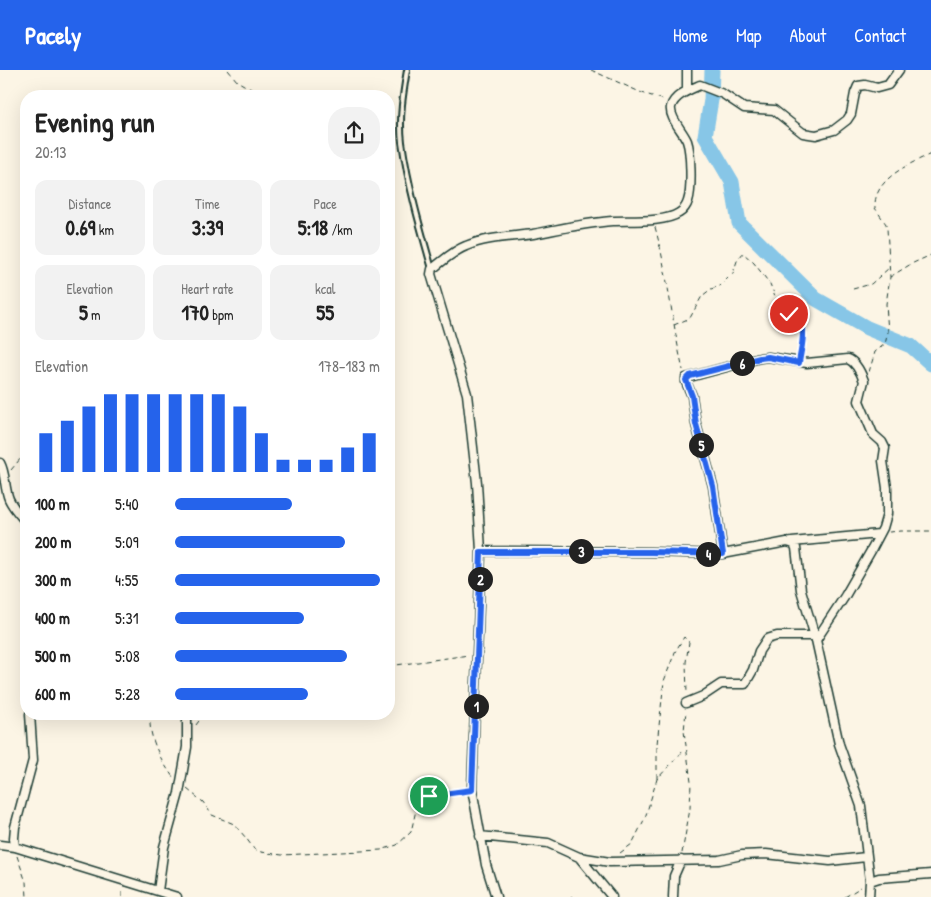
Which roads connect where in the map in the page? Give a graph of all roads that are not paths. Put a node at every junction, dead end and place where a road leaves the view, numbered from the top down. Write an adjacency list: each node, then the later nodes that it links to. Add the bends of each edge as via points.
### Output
1 (407, 70): 5 (lane, via 401,118 402,142 415,209)
2 (687, 70): 4 (street)
3 (899, 70): 4 (street, via 888,86 858,86 847,120 834,130 816,135 803,133 774,110 744,108 723,94 700,85)
4 (687, 90): 5 (street, via 673,102 671,110 689,150 688,201 681,212 667,218 585,224 488,240 453,253)
5 (432, 269): 10 (street, via 467,394)
6 (0, 463): 7 (street, via 8,497)
7 (20, 514)
8 (879, 534): 9 (street); 11 (street, via 888,503 883,461 885,448 873,434 859,401 864,381 856,366 850,360 818,364 760,358 686,379 713,486); 12 (street, via 845,596)
9 (792, 542): 11 (street); 12 (street, via 796,548 801,590)
10 (481, 552): 11 (street); 16 (street, via 472,790)
11 (723, 554)
12 (816, 638): 13 (street, via 777,636 767,639 745,684 722,684); 20 (street, via 839,744 861,806)
13 (686, 703)
14 (31, 720): 18 (street, via 34,760 15,827)
15 (187, 720): 24 (street, via 187,747 164,848)
16 (480, 836): 19 (street, via 548,844); 26 (street)
17 (0, 845): 18 (street)
18 (15, 848): 24 (street)
19 (579, 857): 21 (street, via 614,862); 27 (street)
20 (866, 857): 21 (street, via 830,861 766,854 719,860); 23 (street)
21 (681, 860): 28 (street, via 674,876)
22 (931, 874): 23 (street)
23 (869, 880): 29 (street)
24 (158, 891): 25 (street)
25 (177, 897)
26 (496, 897)
27 (612, 897)
28 (673, 897)
29 (869, 897)

